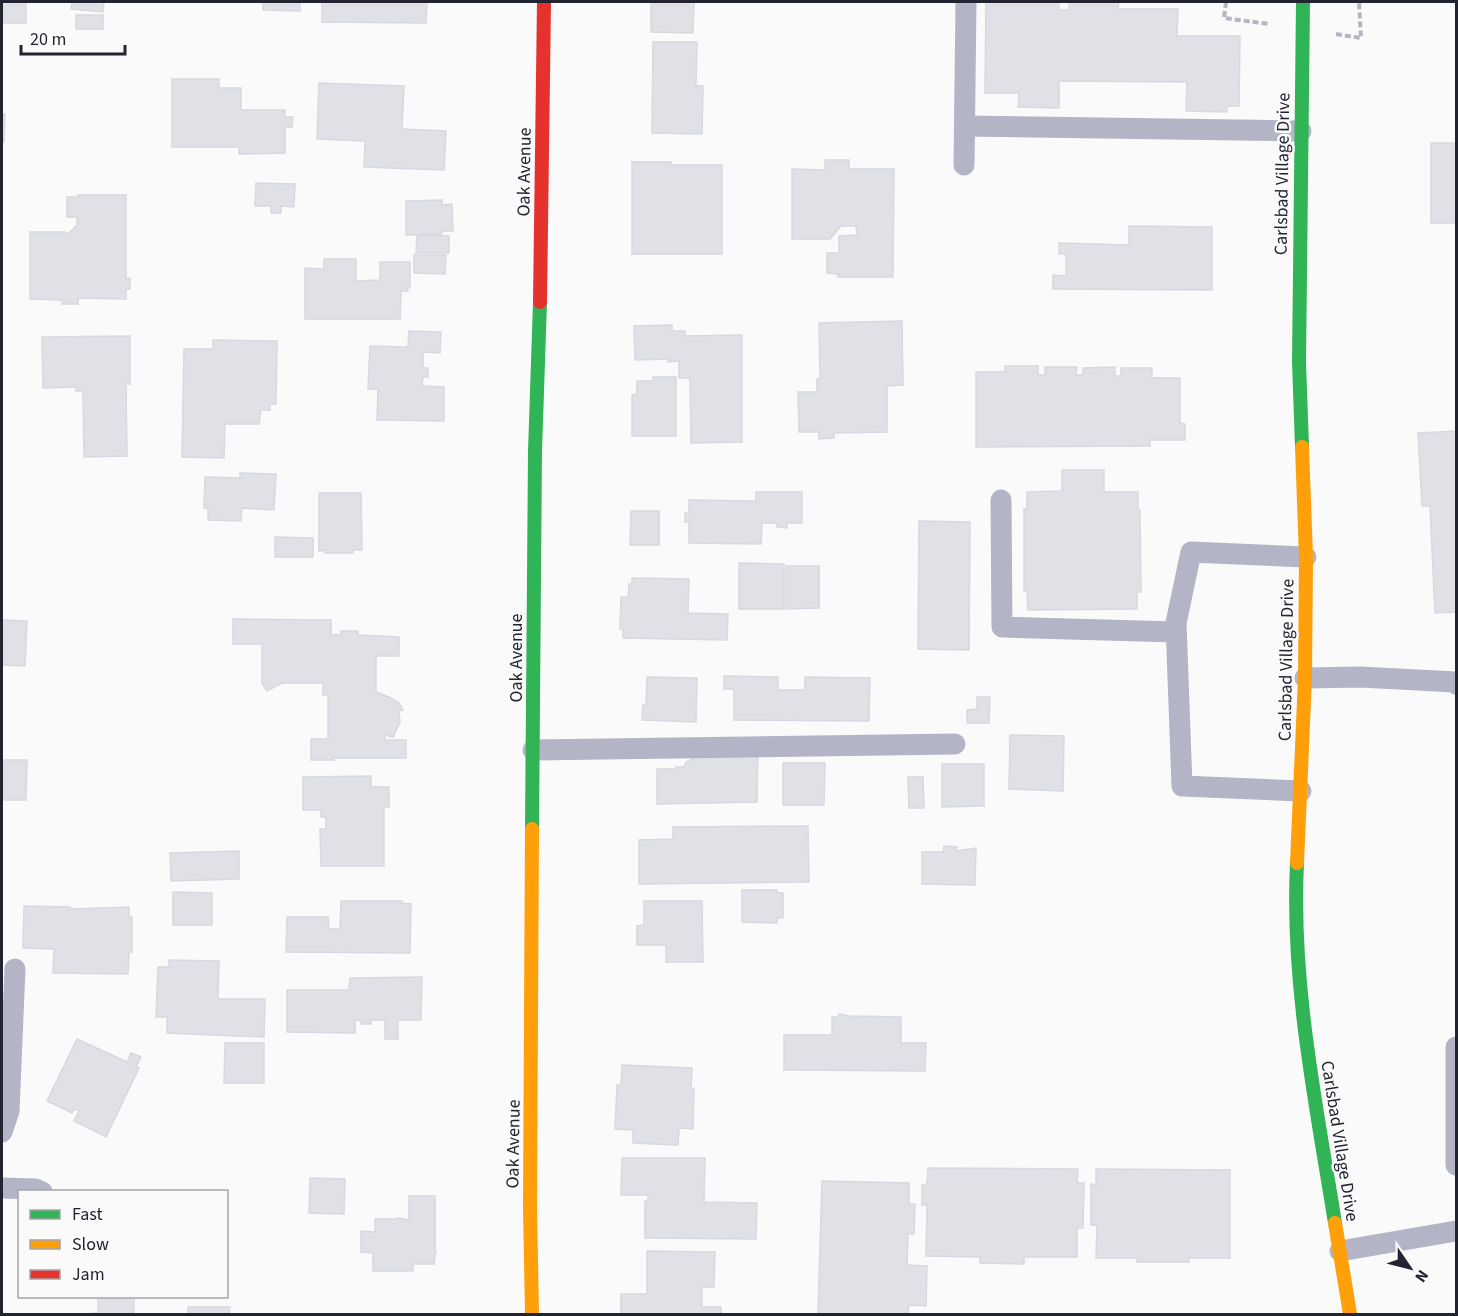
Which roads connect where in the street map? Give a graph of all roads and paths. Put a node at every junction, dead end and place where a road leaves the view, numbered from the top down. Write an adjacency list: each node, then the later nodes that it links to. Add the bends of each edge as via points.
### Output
1 (544, 2): 13 (main road, Oak Avenue, via 534,451)
2 (966, 2): 4 (lane)
3 (1303, 2): 5 (main road, Carlsbad Village Drive)
4 (965, 126): 5 (lane); 6 (lane)
5 (1301, 131): 8 (main road, Carlsbad Village Drive, via 1299,362)
6 (964, 165)
7 (1001, 500): 9 (lane, via 1002,627)
8 (1306, 557): 9 (lane, via 1191,552); 10 (main road, Carlsbad Village Drive)
9 (1176, 632): 14 (lane, via 1182,786)
10 (1305, 678): 11 (lane, via 1360,677); 14 (main road, Carlsbad Village Drive)
11 (1456, 684)
12 (955, 744): 13 (lane)
13 (534, 750): 23 (main road, Oak Avenue)
14 (1301, 791): 22 (main road, Carlsbad Village Drive, via 1295,896 1299,975)
15 (15, 969): 17 (lane, via 9,1111)
16 (1456, 1047): 18 (lane)
17 (2, 1132)
18 (1456, 1165)
19 (2, 1188): 20 (lane)
20 (38, 1190)
21 (1456, 1231): 22 (lane)
22 (1340, 1251): 24 (main road, Carlsbad Village Drive)
23 (532, 1314)
24 (1350, 1314)

